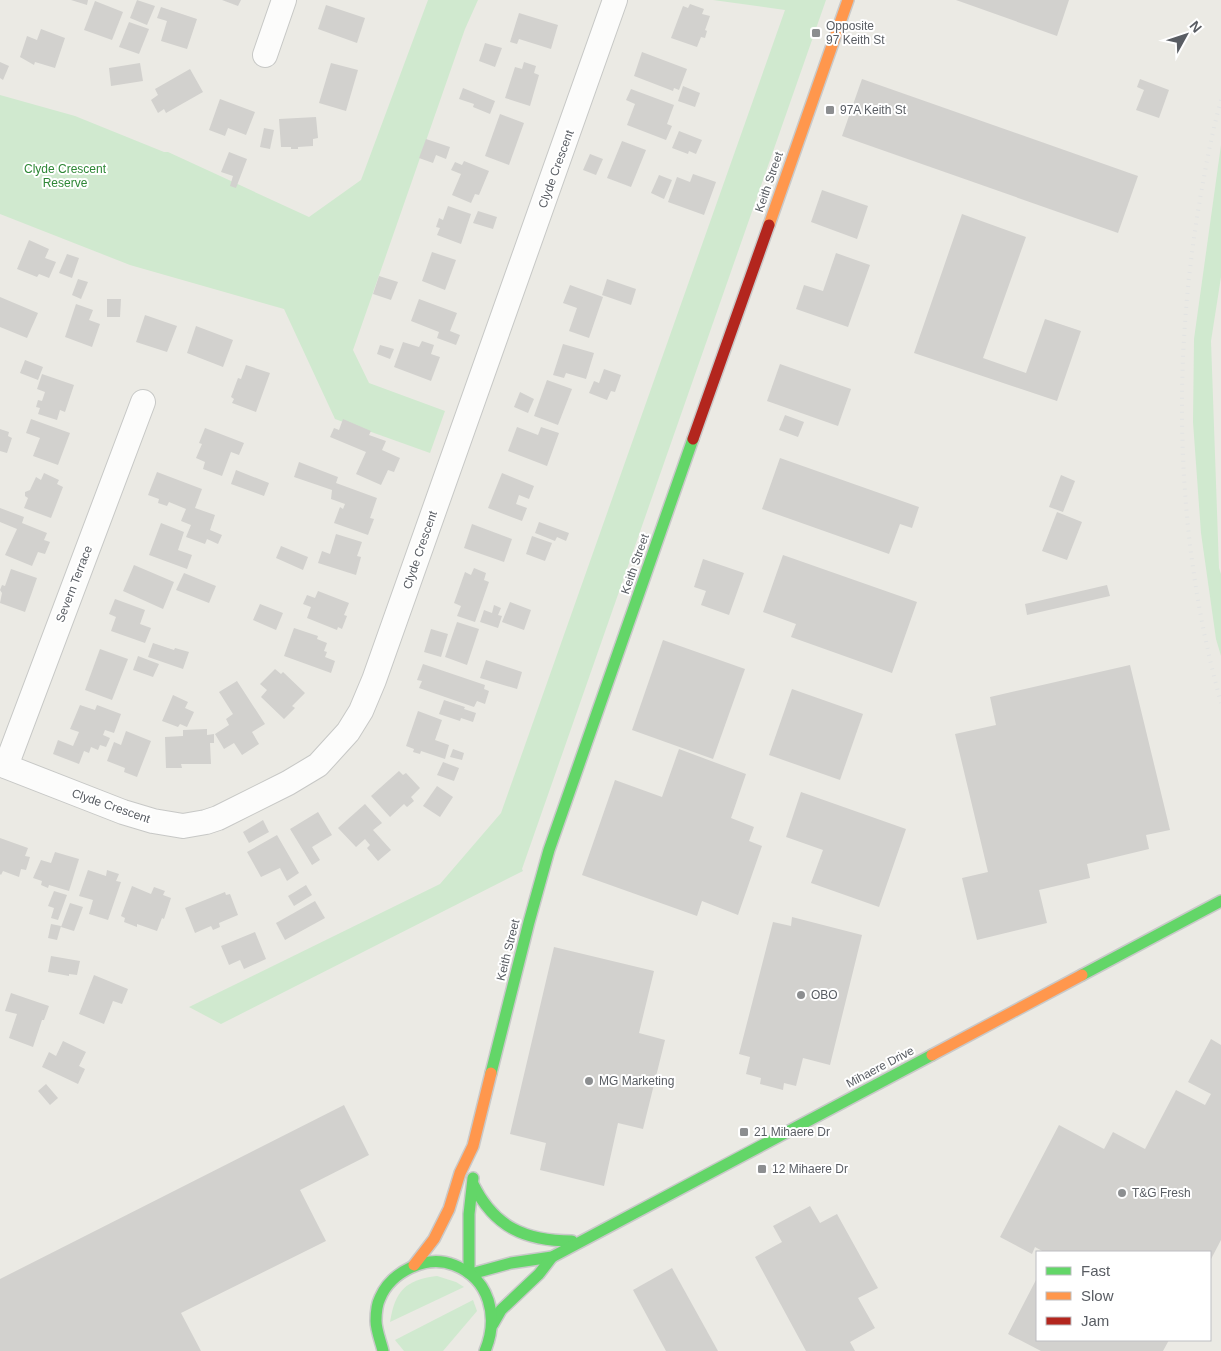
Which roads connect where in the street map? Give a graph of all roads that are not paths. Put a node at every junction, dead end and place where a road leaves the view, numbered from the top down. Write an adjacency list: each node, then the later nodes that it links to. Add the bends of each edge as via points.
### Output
1 (284, 0): 4 (street)
2 (614, 0): 6 (street, Clyde Crescent, via 384,652 362,712 348,732 318,765 288,783 218,818 183,826 123,812)
3 (848, 0): 8 (street, Keith Street, via 549,850)
4 (265, 55)
5 (143, 402): 6 (street, Severn Terrace)
6 (3, 765)
7 (1221, 901): 10 (street, Mihaere Drive)
8 (473, 1146): 9 (street, Keith Street); 12 (street, Keith Street, via 460,1173 449,1210 434,1239)
9 (473, 1184): 10 (street, via 487,1208 517,1232 560,1242); 13 (street, Keith Street, via 468,1233)
10 (583, 1240): 11 (street, Mihaere Drive)
11 (552, 1256): 13 (street, Mihaere Drive, via 531,1258); 14 (street, Mihaere Drive, via 539,1274 501,1310)
12 (414, 1265): 13 (street, via 443,1262); 15 (street, via 390,1281 377,1306 375,1321)
13 (470, 1274): 14 (street, via 483,1287 492,1308)
14 (494, 1324): 16 (street)
15 (383, 1351)
16 (485, 1351)

